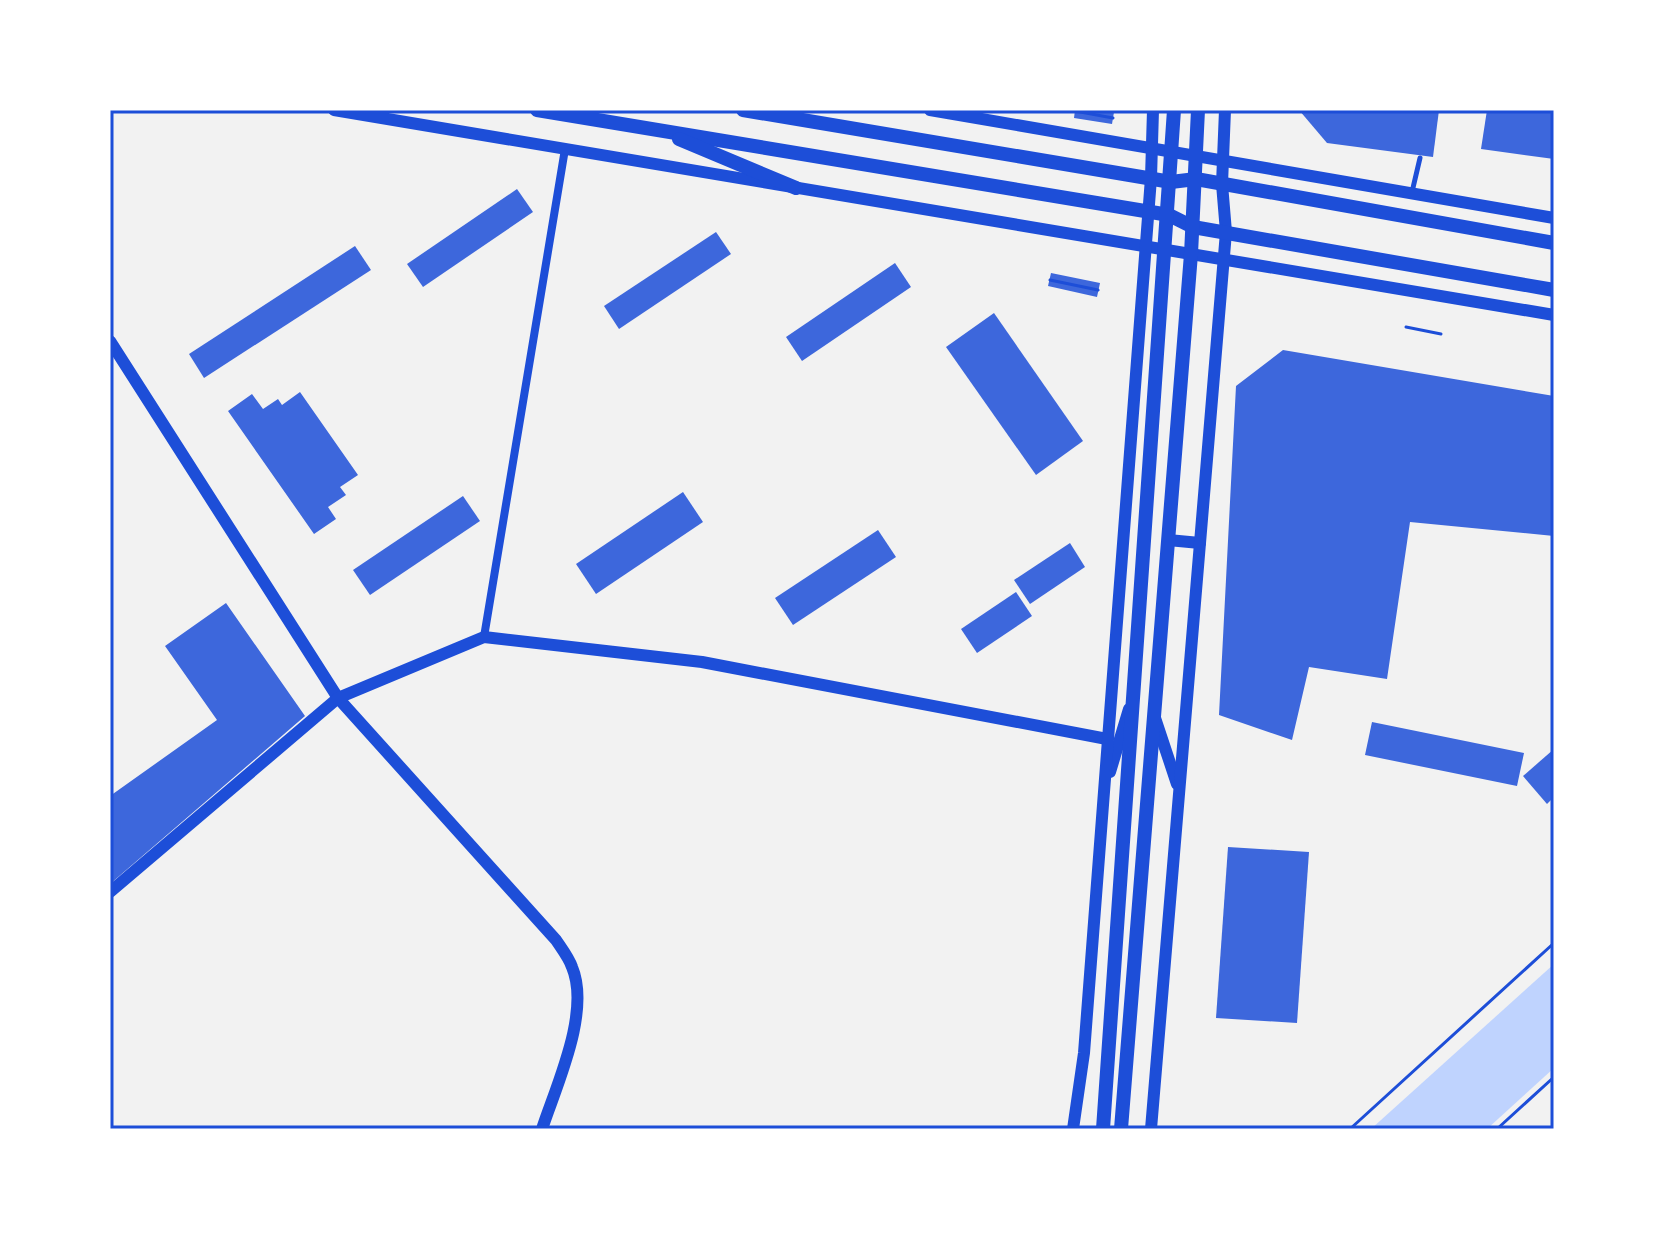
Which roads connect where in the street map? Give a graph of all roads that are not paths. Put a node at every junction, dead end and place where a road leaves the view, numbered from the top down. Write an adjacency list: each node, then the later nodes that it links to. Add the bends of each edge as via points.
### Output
1 (334, 110): 11 (street)
2 (537, 110): 9 (main road)
3 (743, 110): 16 (main road)
4 (930, 110): 10 (street)
5 (1153, 110): 10 (street)
6 (1174, 110): 12 (main road)
7 (1198, 110): 13 (main road)
8 (1225, 110): 15 (street)
9 (657, 130): 20 (main road); 22 (main road)
10 (1152, 148): 12 (street); 16 (street)
11 (565, 149): 20 (street); 37 (street)
12 (1172, 152): 13 (street); 18 (main road)
13 (1197, 156): 15 (street); 17 (main road)
14 (1420, 158): 21 (lane)
15 (1223, 160): 19 (street); 21 (street)
16 (1151, 178): 18 (main road); 22 (street)
17 (1196, 179): 18 (main road); 19 (main road); 25 (main road)
18 (1171, 182): 23 (main road)
19 (1222, 184): 26 (street); 27 (main road)
20 (796, 188): 28 (street)
21 (1412, 193): 24 (street)
22 (1146, 211): 23 (main road); 28 (street)
23 (1169, 215): 25 (main road); 29 (main road)
24 (1554, 218)
25 (1193, 227): 26 (main road); 30 (main road)
26 (1226, 232): 31 (street); 32 (main road)
27 (1554, 243)
28 (1143, 246): 29 (street); 41 (street)
29 (1166, 250): 30 (street); 38 (main road)
30 (1191, 254): 31 (street); 35 (main road)
31 (1224, 260): 33 (street); 36 (street)
32 (1554, 290)
33 (1554, 315)
34 (110, 341): 39 (street)
35 (1168, 540): 36 (street); 40 (main road)
36 (1200, 543): 42 (street)
37 (484, 637): 39 (street); 41 (street, via 702,662)
38 (1135, 690): 43 (street); 47 (main road)
39 (338, 698): 44 (street); 45 (street, via 556,940 573,969 577,1001 571,1040)
40 (1154, 716): 42 (street); 48 (main road)
41 (1107, 739): 43 (street)
42 (1179, 791): 49 (street)
43 (1103, 795): 46 (street, via 1084,1053)
44 (110, 892)
45 (542, 1129)
46 (1073, 1129)
47 (1103, 1129)
48 (1121, 1129)
49 (1151, 1129)

